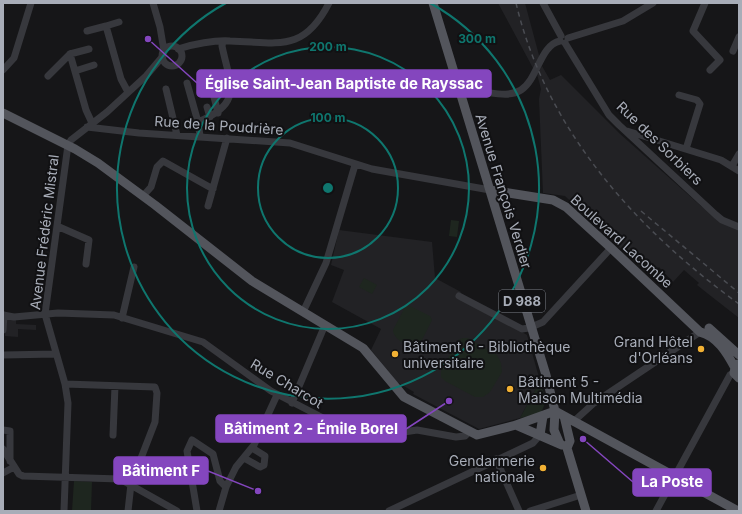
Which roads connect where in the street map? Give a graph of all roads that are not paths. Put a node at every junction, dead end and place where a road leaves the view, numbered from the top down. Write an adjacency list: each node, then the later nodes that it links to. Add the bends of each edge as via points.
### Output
1 (31, 3): 24 (street, via 14,58)
2 (153, 3): 10 (street)
3 (328, 3): 14 (street, via 323,15 310,30 290,42 275,44)
4 (432, 3): 33 (main road, Avenue François Verdier / D 988)
5 (543, 3): 13 (street, Rue des Sorbiers)
6 (653, 3): 13 (street, via 624,21)
7 (705, 3): 25 (street, via 692,31 720,60)
8 (119, 22): 9 (street)
9 (106, 26): 11 (street); 32 (street, via 121,79)
10 (160, 27): 16 (street); 19 (street)
11 (87, 31)
12 (739, 37): 18 (street)
13 (563, 39): 33 (street, via 551,44 530,80 521,90 510,94 465,91); 43 (street, Rue des Sorbiers, via 609,115)
14 (223, 41): 15 (street); 37 (street, via 223,51 232,85 226,104)
15 (195, 46): 16 (street); 21 (street)
16 (175, 48): 19 (street); 21 (street)
17 (89, 49): 20 (street)
18 (733, 51)
19 (163, 53): 23 (street, via 164,61); 29 (street)
20 (70, 54): 26 (street); 28 (street)
21 (182, 57): 23 (street, via 177,64)
22 (94, 65): 26 (street)
23 (168, 65): 29 (street)
24 (3, 70)
25 (710, 70)
26 (75, 71): 41 (street)
27 (211, 75): 37 (street, via 209,77)
28 (48, 76)
29 (146, 76): 32 (street)
30 (186, 83): 40 (street)
31 (166, 89): 44 (street)
32 (128, 92): 38 (street)
33 (460, 93): 56 (main road, Avenue François Verdier / D 988)
34 (679, 95): 50 (street, via 697,100 700,104)
35 (207, 107): 39 (street)
36 (3, 113): 48 (main road)
37 (218, 113): 39 (street)
38 (101, 116): 41 (street); 42 (street)
39 (210, 117): 40 (street)
40 (198, 122): 45 (street)
41 (89, 125): 42 (street, Rue de la Poudrière); 48 (street)
42 (110, 129): 44 (street, Rue de la Poudrière)
43 (626, 131): 46 (street); 49 (street, Rue des Sorbiers)
44 (177, 136): 45 (street, Rue de la Poudrière)
45 (200, 136): 47 (street, Rue de la Poudrière)
46 (645, 137): 49 (street); 50 (street)
47 (227, 138): 52 (street, Rue de la Poudrière, via 290,143); 55 (street)
48 (68, 145): 57 (main road); 59 (street, Avenue Frédéric Mistral)
49 (639, 145): 60 (street, Rue des Sorbiers, via 722,220)
50 (686, 149): 53 (street)
51 (739, 154): 53 (street)
52 (355, 165): 56 (street, Rue de la Poudrière); 65 (street, via 326,263)
53 (732, 166): 54 (street)
54 (739, 171)
55 (213, 189): 57 (street, via 163,161 157,167 151,187); 58 (street)
56 (490, 190): 61 (main road, Boulevard Lacombe, via 559,203); 70 (main road, Avenue François Verdier / D 988)
57 (143, 196): 65 (main road, via 252,281)
58 (208, 206)
59 (57, 226): 62 (street, via 88,240); 66 (street, Avenue Frédéric Mistral)
60 (739, 227)
61 (612, 248): 70 (street, via 543,322); 72 (main road, Boulevard Lacombe)
62 (86, 264)
63 (134, 267): 68 (street)
64 (459, 296): 70 (street, via 522,329)
65 (302, 312): 69 (main road)
66 (45, 314): 67 (street, Rue Charcot, via 14,317); 68 (street, Rue Charcot, via 87,313); 73 (street, Avenue Frédéric Mistral)
67 (3, 315): 71 (street)
68 (122, 318): 79 (street, Rue Charcot, via 203,342)
69 (325, 325): 80 (street); 87 (main road, via 363,348 404,397)
70 (530, 328): 81 (main road, Avenue François Verdier / D 988)
71 (3, 330)
72 (700, 332): 75 (main road, via 703,327 710,328); 76 (main road, Boulevard Lacombe, via 708,334 727,353); 83 (street, via 594,403 589,410)
73 (56, 354): 74 (street); 77 (street, Avenue Frédéric Mistral)
74 (3, 355)
75 (739, 355)
76 (737, 373): 98 (street, via 730,375)
77 (65, 384): 78 (street); 97 (street, Avenue Frédéric Mistral, via 68,420)
78 (116, 386): 88 (street); 99 (street, via 155,387 157,393 155,422)
79 (277, 395): 80 (street, Rue Charcot); 91 (street)
80 (292, 403): 87 (street, Rue Charcot, via 365,438 417,430 456,437 465,436)
81 (555, 411): 82 (main road); 83 (main road); 84 (main road)
82 (543, 416): 85 (main road); 89 (main road)
83 (571, 422): 84 (main road); 90 (main road); 90 (main road); 98 (main road)
84 (553, 424): 90 (main road)
85 (516, 425): 87 (main road, via 477,435); 89 (main road)
86 (3, 430): 95 (street, via 10,431)
87 (469, 432)
88 (113, 435)
89 (540, 435): 90 (main road); 94 (street, via 533,443)
90 (566, 444): 101 (main road)
91 (252, 448): 93 (street); 93 (street, via 265,456 264,465 257,466)
92 (3, 449): 95 (street)
93 (244, 458): 100 (street, via 236,467)
94 (496, 459): 108 (street); 109 (street)
95 (12, 464): 96 (street); 97 (street, via 18,474 23,476)
96 (3, 473)
97 (65, 477): 99 (street, via 120,479); 104 (street, Avenue Frédéric Mistral)
98 (674, 477): 103 (main road); 112 (street)
99 (131, 484): 102 (street); 105 (street)
100 (226, 487): 106 (street, via 220,481 213,454 192,440 187,451); 107 (street)
101 (581, 495): 110 (street); 111 (main road)
102 (173, 510)
103 (735, 510)
104 (64, 511)
105 (128, 511)
106 (197, 511)
107 (219, 511)
108 (389, 511)
109 (520, 511)
110 (530, 511)
111 (586, 511)
112 (656, 511)

